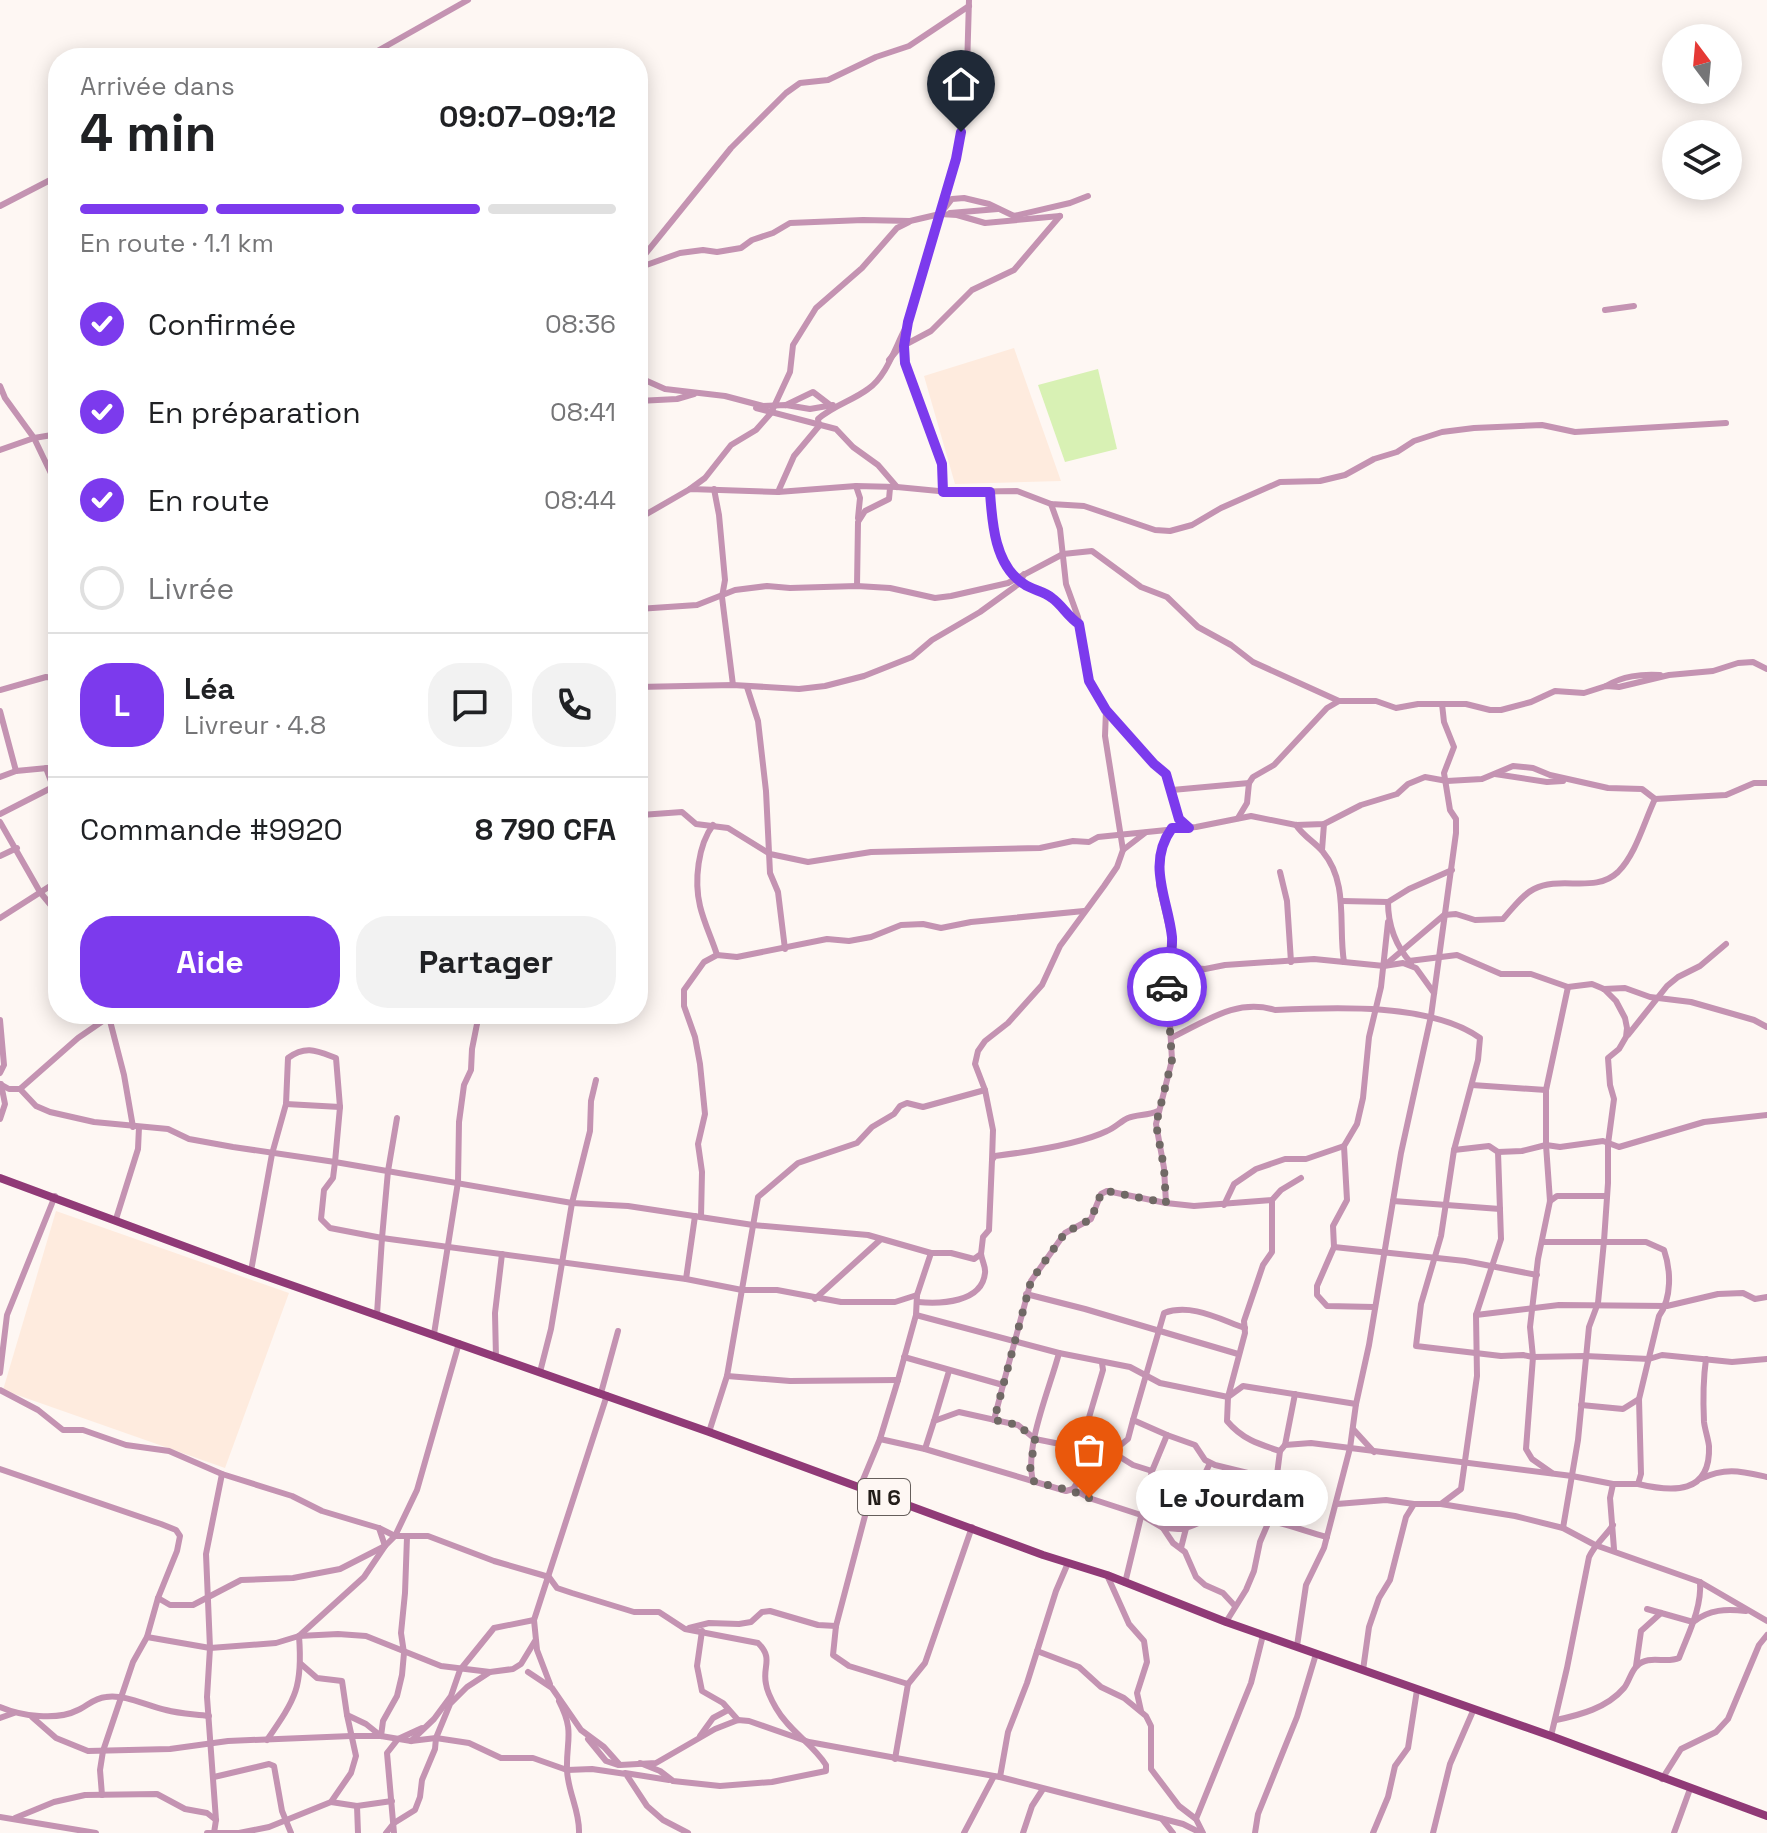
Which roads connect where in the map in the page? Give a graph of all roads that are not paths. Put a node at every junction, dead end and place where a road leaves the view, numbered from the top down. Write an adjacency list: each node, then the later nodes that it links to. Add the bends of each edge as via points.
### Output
1 (468, 0): 3 (street)
2 (969, 3): 8 (street, via 966,104); 10 (street, via 909,46 828,80 800,83 786,93 731,148)
3 (383, 48)
4 (48, 181): 6 (street)
5 (1088, 196): 7 (street, via 1014,216)
6 (0, 206)
7 (998, 209): 8 (street); 8 (street, via 952,199)
8 (941, 215): 9 (street); 14 (street); 15 (street, via 985,223 1060,216 1014,270 972,290 931,331)
9 (910, 221): 11 (street, via 790,223 741,248 680,253); 24 (street, via 816,308 793,345 790,372)
10 (648, 252)
11 (648, 262)
12 (1634, 306): 13 (street)
13 (1605, 310)
14 (908, 322): 15 (street); 16 (street)
15 (904, 346): 16 (street); 36 (street, via 905,363 942,464)
16 (889, 360): 23 (street, via 870,389)
17 (648, 381): 19 (street)
18 (0, 386): 20 (street)
19 (698, 393): 21 (street); 24 (street)
20 (2, 398): 28 (street)
21 (648, 400)
22 (786, 405): 23 (street); 23 (street, via 813,392); 24 (street)
23 (834, 405): 26 (street, via 818,419)
24 (773, 409): 26 (street); 33 (street)
25 (1726, 423): 38 (street, via 1575,432 1542,425 1442,432 1345,475 1280,482 1170,531 1084,506)
26 (819, 426): 32 (street, via 836,429 878,465); 35 (street, via 794,456)
27 (48, 436): 28 (street)
28 (34, 438): 29 (street); 30 (street)
29 (0, 450)
30 (48, 467)
31 (856, 486): 32 (street); 35 (street); 40 (street)
32 (894, 487): 36 (street); 40 (street, via 889,499 865,511)
33 (690, 489): 34 (street); 39 (street)
34 (714, 489): 35 (street); 44 (street, via 725,580)
35 (778, 492)
36 (943, 492): 37 (street)
37 (990, 492): 38 (street, via 1017,491); 42 (street, via 1000,555)
38 (1051, 504): 41 (street)
39 (648, 513)
40 (858, 522): 43 (street)
41 (1063, 554): 42 (street); 46 (street); 53 (street, via 1092,551 1141,587 1167,597 1198,627 1253,662)
42 (1021, 578): 43 (street, via 935,598); 46 (street, via 1054,599); 51 (street, via 980,612 894,666 825,686)
43 (857, 586): 44 (street, via 767,586)
44 (722, 597): 45 (street, via 697,605); 49 (street)
45 (648, 608)
46 (1079, 624): 55 (street, via 1089,681)
47 (1767, 669): 54 (street, via 1753,662 1713,671 1640,674 1584,693 1555,691 1501,710)
48 (48, 677): 52 (street)
49 (733, 685): 50 (street); 51 (street)
50 (648, 687)
51 (747, 687): 83 (street, via 758,721)
52 (0, 690)
53 (1339, 701): 54 (street, via 1376,701 1396,708); 64 (street)
54 (1442, 704): 63 (street, via 1454,747 1445,768)
55 (1106, 710): 67 (street, via 1166,774); 79 (street)
56 (0, 711): 58 (street)
57 (46, 768): 58 (street); 59 (street)
58 (16, 771): 61 (street)
59 (48, 773)
60 (1493, 774): 62 (street); 62 (street, via 1513,766); 63 (street)
61 (0, 777)
62 (1571, 780): 68 (street, via 1642,789)
63 (1447, 781): 73 (street, via 1425,777); 85 (street, via 1456,819)
64 (1249, 783): 67 (street); 71 (street, via 1247,803)
65 (1767, 783): 68 (street, via 1726,795)
66 (48, 790): 69 (street)
67 (1172, 790): 77 (street, via 1179,819)
68 (1655, 799): 93 (street, via 1621,869 1605,881 1549,883 1534,889 1503,919)
69 (0, 814)
70 (648, 814): 74 (street, via 682,812 696,824)
71 (1237, 819): 75 (street, via 1251,816); 77 (street)
72 (0, 822): 80 (street)
73 (1324, 824): 75 (street); 82 (street)
74 (713, 825): 83 (street, via 728,828); 99 (street, via 703,845 698,887)
75 (1296, 825): 82 (street)
76 (1172, 828): 77 (street); 78 (street); 106 (street, via 1160,854 1159,885 1172,941)
77 (1189, 828)
78 (1145, 833): 79 (street); 81 (street)
79 (1119, 835): 81 (street); 83 (street, via 1040,848 871,852 808,862)
80 (17, 848): 84 (street); 88 (street)
81 (1123, 850): 92 (street, via 1117,867)
82 (1322, 850): 89 (street, via 1336,872)
83 (770, 854): 97 (street)
84 (0, 856)
85 (1452, 870): 91 (street); 93 (street)
86 (1280, 872): 102 (street)
87 (48, 887): 88 (street)
88 (40, 892): 90 (street); 94 (street)
89 (1342, 901): 91 (street); 103 (street)
90 (48, 902)
91 (1388, 902): 95 (street)
92 (1084, 911): 97 (street, via 941,928 901,925 871,937 827,939); 125 (street, via 1028,1000 978,1051 975,1064)
93 (1444, 915): 98 (street); 100 (street)
94 (0, 918)
95 (1388, 922): 98 (street); 104 (street)
96 (1726, 944): 110 (street)
97 (785, 949): 99 (street)
98 (1402, 952): 101 (street); 104 (street)
99 (717, 955): 156 (street, via 704,962 684,990 705,1114 698,1144)
100 (1440, 956): 101 (street); 107 (street, via 1457,955 1501,974 1531,974); 109 (street)
101 (1409, 961): 105 (street)
102 (1291, 962): 103 (street); 106 (street)
103 (1344, 962): 104 (street)
104 (1384, 966): 105 (street, via 1403,963); 111 (street)
105 (1416, 968): 109 (street)
106 (1167, 972): 119 (street)
107 (1568, 987): 108 (street, via 1592,984); 126 (street)
108 (1604, 989): 110 (street, via 1625,988); 118 (street, via 1625,1018)
109 (1434, 993): 112 (street)
110 (1656, 998): 117 (street, via 1691,1002); 118 (street)
111 (1375, 1010): 112 (street); 119 (street, via 1239,1006); 136 (street, via 1363,1098)
112 (1431, 1016): 123 (street, via 1480,1038); 149 (street)
113 (0, 1020): 120 (street)
114 (97, 1024): 124 (street)
115 (111, 1024): 133 (street)
116 (477, 1024): 145 (street, via 459,1122)
117 (1767, 1027)
118 (1626, 1037): 134 (street, via 1608,1058 1614,1099)
119 (1171, 1038): 129 (street, via 1172,1060)
120 (0, 1073)
121 (596, 1080): 151 (street)
122 (0, 1084): 124 (street); 132 (street, via 5,1104)
123 (1472, 1085): 126 (street); 137 (street)
124 (20, 1089): 133 (street, via 50,1112)
125 (985, 1090): 140 (street); 158 (street, via 923,1107 907,1103 857,1143 798,1163 758,1197)
126 (1546, 1090): 135 (street)
127 (286, 1104): 128 (street); 128 (street, via 288,1058 310,1048 336,1058); 139 (street)
128 (340, 1107): 141 (street)
129 (1158, 1111): 140 (street, via 1125,1119 1105,1133); 152 (street)
130 (1767, 1115): 134 (street, via 1704,1122 1619,1147)
131 (397, 1118): 142 (street)
132 (0, 1119)
133 (136, 1127): 139 (street, via 168,1129 189,1139); 157 (street, via 138,1149)
134 (1608, 1144): 135 (street); 147 (street)
135 (1546, 1145): 138 (street); 150 (street)
136 (1344, 1146): 153 (street, via 1256,1169 1234,1184); 164 (street, via 1347,1200 1333,1226)
137 (1454, 1150): 138 (street, via 1489,1146); 154 (street)
138 (1498, 1152): 155 (street)
139 (272, 1154): 141 (street); 172 (street)
140 (992, 1160): 168 (street, via 989,1230)
141 (335, 1162): 142 (street); 159 (street, via 324,1190 323,1223)
142 (388, 1171): 145 (street); 159 (street)
143 (0, 1178): 146 (main road, N 6)
144 (1301, 1178): 148 (street)
145 (458, 1182): 151 (street); 163 (street)
146 (55, 1196): 157 (main road, N 6); 206 (street, via 7,1315)
147 (1607, 1196): 150 (street, via 1557,1196); 161 (street)
148 (1272, 1200): 153 (street); 187 (street, via 1272,1252 1263,1265)
149 (1393, 1201): 154 (street); 165 (street)
150 (1550, 1201): 162 (street)
151 (572, 1203): 156 (street); 170 (street)
152 (1166, 1203): 153 (street); 176 (street, via 1101,1194 1091,1219 1065,1233)
153 (1224, 1205)
154 (1446, 1205): 155 (street); 169 (street)
155 (1500, 1209): 171 (street, via 1501,1239)
156 (698, 1217): 158 (street); 174 (street)
157 (116, 1219): 172 (main road, N 6)
158 (753, 1225): 160 (street); 175 (street)
159 (382, 1238): 163 (street); 184 (street)
160 (880, 1240): 166 (street); 179 (street)
161 (1604, 1241): 162 (street); 180 (street); 181 (street, via 1646,1242 1664,1250 1669,1264)
162 (1543, 1242): 173 (street)
163 (447, 1246): 167 (street); 190 (street)
164 (1334, 1247): 165 (street); 182 (street, via 1317,1295 1327,1306)
165 (1384, 1251): 169 (street); 182 (street)
166 (931, 1253): 168 (street, via 974,1259); 178 (street)
167 (502, 1254): 170 (street); 199 (street)
168 (981, 1254): 178 (street, via 986,1269 978,1289 943,1304)
169 (1433, 1259): 171 (street); 194 (street, via 1416,1346)
170 (561, 1262): 174 (street); 205 (street)
171 (1493, 1267): 173 (street); 186 (street)
172 (251, 1271): 184 (main road, N 6)
173 (1537, 1275): 183 (street)
174 (686, 1279): 175 (street)
175 (742, 1290): 179 (street, via 777,1290); 208 (street)
176 (1026, 1294): 189 (street); 191 (street)
177 (1767, 1297): 181 (street, via 1718,1294)
178 (918, 1298): 179 (street); 185 (street)
179 (815, 1299)
180 (1598, 1303): 181 (street); 183 (street); 196 (street)
181 (1667, 1306): 200 (street, via 1659,1316)
182 (1374, 1307): 216 (street)
183 (1534, 1307): 186 (street); 198 (street)
184 (377, 1314): 190 (main road, N 6)
185 (916, 1315): 191 (street); 197 (street)
186 (1476, 1315): 194 (street)
187 (1245, 1328): 189 (street, via 1176,1308 1164,1313); 195 (street)
188 (618, 1331): 212 (street)
189 (1157, 1332): 195 (street); 207 (street)
190 (434, 1334): 192 (main road, N 6)
191 (1015, 1340): 193 (street); 210 (street)
192 (459, 1343): 199 (main road, N 6); 260 (street, via 417,1490)
193 (1059, 1353): 203 (street); 225 (street)
194 (1478, 1353): 198 (street); 234 (street)
195 (1238, 1354): 214 (street)
196 (1585, 1356): 198 (street); 200 (street); 217 (street)
197 (904, 1357): 204 (street); 209 (street)
198 (1533, 1357): 238 (street, via 1526,1449)
199 (496, 1358): 205 (main road, N 6)
200 (1649, 1359): 201 (street); 215 (street)
201 (1706, 1359): 202 (street); 241 (street, via 1704,1424 1709,1446)
202 (1767, 1359)
203 (1102, 1363): 207 (street); 226 (street)
204 (949, 1371): 210 (street); 220 (street)
205 (540, 1372): 212 (main road, N 6)
206 (0, 1373)
207 (1147, 1375): 214 (street, via 1191,1392); 219 (street)
208 (727, 1376): 209 (street); 222 (street)
209 (898, 1380): 224 (street)
210 (1003, 1385): 218 (street)
211 (0, 1390): 237 (street, via 63,1430 169,1451)
212 (604, 1394): 222 (main road, N 6); 269 (street)
213 (1295, 1394): 214 (street, via 1243,1386); 216 (street); 227 (street)
214 (1228, 1397): 227 (street, via 1227,1421 1239,1435)
215 (1639, 1399): 217 (street, via 1623,1409); 245 (street)
216 (1356, 1404): 221 (street)
217 (1581, 1405): 239 (street)
218 (994, 1420): 220 (street, via 959,1412); 225 (street, via 1018,1425)
219 (1133, 1420): 223 (street); 230 (street, via 1128,1439)
220 (934, 1421): 229 (street)
221 (1353, 1429): 228 (street); 231 (street)
222 (709, 1432): 246 (main road, N 6)
223 (1167, 1435): 233 (street, via 1195,1445); 236 (street)
224 (880, 1439): 229 (street); 246 (street)
225 (1035, 1439): 226 (street); 243 (street)
226 (1080, 1448): 232 (street)
227 (1282, 1448): 228 (street, via 1311,1443); 242 (street)
228 (1350, 1448): 231 (street); 249 (street)
229 (925, 1449): 243 (street)
230 (1112, 1452): 232 (street); 236 (street)
231 (1374, 1452): 234 (street)
232 (1097, 1454): 247 (street)
233 (1210, 1463): 242 (street); 259 (street)
234 (1465, 1464): 238 (street); 251 (street, via 1461,1489)
235 (0, 1469): 272 (street, via 176,1530 177,1551)
236 (1152, 1471): 252 (street)
237 (222, 1474): 256 (street); 273 (street, via 206,1554)
238 (1555, 1475): 239 (street)
239 (1572, 1476): 244 (street); 258 (street)
240 (1767, 1477): 241 (street, via 1739,1470)
241 (1700, 1479): 245 (street, via 1674,1490)
242 (1277, 1480): 253 (street)
243 (1033, 1481): 247 (street)
244 (1613, 1484): 245 (street); 254 (street)
245 (1638, 1484)
246 (860, 1487): 248 (main road, N 6)
247 (1073, 1489): 252 (street)
248 (871, 1493): 255 (main road, N 6); 282 (street)
249 (1337, 1504): 250 (street); 262 (street)
250 (1414, 1504): 251 (street); 302 (street, via 1369,1627)
251 (1441, 1504): 258 (street)
252 (1141, 1515): 257 (street); 271 (street)
253 (1269, 1520): 259 (street, via 1221,1515); 262 (street); 274 (street, via 1254,1571)
254 (1613, 1525): 263 (street); 266 (street)
255 (972, 1527): 267 (main road, N 6); 305 (street, via 925,1663)
256 (379, 1528): 260 (street); 264 (street)
257 (1163, 1528): 259 (street); 265 (street)
258 (1563, 1528): 263 (street)
259 (1184, 1529): 265 (street)
260 (395, 1536): 261 (street); 264 (street)
261 (407, 1537): 269 (street, via 428,1536); 285 (street)
262 (1327, 1537): 292 (street, via 1306,1585)
263 (1595, 1545): 266 (street); 319 (street)
264 (385, 1546): 273 (street, via 340,1569 241,1580); 288 (street, via 364,1577)
265 (1181, 1548): 274 (street, via 1196,1577)
266 (1614, 1549): 270 (street)
267 (1068, 1563): 268 (main road, N 6); 294 (street)
268 (1107, 1575): 271 (main road, N 6); 311 (street, via 1129,1624 1144,1641 1147,1662 1137,1693)
269 (549, 1577): 277 (street); 283 (street, via 557,1588 634,1612 659,1612)
270 (1700, 1582): 275 (street); 280 (street)
271 (1125, 1583): 279 (main road, N 6)
272 (158, 1598): 273 (street, via 170,1605); 289 (street)
273 (207, 1600): 293 (street)
274 (1235, 1606): 279 (street)
275 (1749, 1612): 278 (street); 280 (street, via 1724,1609)
276 (1661, 1613): 280 (street); 281 (street); 281 (street, via 1647,1609)
277 (534, 1620): 290 (street); 300 (street, via 494,1628)
278 (1767, 1621)
279 (1226, 1622): 286 (main road, N 6)
280 (1693, 1622): 298 (street, via 1679,1658 1670,1663 1649,1659)
281 (1651, 1625): 298 (street, via 1641,1631)
282 (836, 1626): 283 (street, via 770,1611 751,1622); 305 (street, via 833,1655 841,1662)
283 (685, 1629): 284 (street)
284 (702, 1631): 310 (street, via 697,1666 702,1691); 329 (street, via 749,1640 765,1650 768,1690 792,1729)
285 (401, 1633): 291 (street); 295 (street)
286 (1263, 1635): 292 (main road, N 6); 351 (street, via 1251,1683)
287 (1767, 1635): 339 (street, via 1728,1719 1716,1732 1681,1749)
288 (299, 1636): 291 (street, via 366,1636); 293 (street); 297 (street)
289 (147, 1637): 293 (street); 308 (street)
290 (535, 1641): 299 (street); 301 (street)
291 (392, 1646): 295 (street)
292 (1297, 1646): 296 (main road, N 6)
293 (210, 1648): 315 (street)
294 (1037, 1651): 311 (street, via 1079,1667); 337 (street)
295 (404, 1653): 300 (street); 322 (street, via 397,1696 386,1711)
296 (1316, 1654): 302 (main road, N 6); 368 (street)
297 (301, 1664): 314 (street, via 317,1678 342,1681); 327 (street, via 298,1688)
298 (1636, 1666): 319 (street, via 1621,1691 1594,1710)
299 (513, 1669): 303 (street); 304 (street)
300 (460, 1670): 303 (street); 320 (street, via 451,1696)
301 (544, 1670): 304 (street); 306 (street)
302 (1363, 1670): 307 (main road, N 6)
303 (490, 1672): 324 (street, via 450,1704)
304 (528, 1672): 306 (street)
305 (908, 1684): 332 (street)
306 (552, 1688): 334 (street, via 606,1761); 335 (street, via 570,1732)
307 (1417, 1690): 312 (main road, N 6); 369 (street, via 1408,1748 1395,1766)
308 (122, 1698): 315 (street); 316 (street, via 106,1697 65,1715); 331 (street)
309 (0, 1707): 313 (street)
310 (728, 1710): 318 (street); 326 (street, via 713,1718)
311 (1141, 1711): 351 (street, via 1151,1726 1151,1769)
312 (1473, 1711): 323 (main road, N 6); 370 (street, via 1450,1764)
313 (14, 1713): 316 (street); 317 (street)
314 (347, 1715): 321 (street); 322 (street)
315 (209, 1716): 330 (street)
316 (32, 1717): 331 (street, via 56,1738)
317 (0, 1718)
318 (738, 1720): 326 (street); 329 (street)
319 (1556, 1720): 323 (street)
320 (426, 1727): 325 (street); 328 (street)
321 (351, 1736): 322 (street); 327 (street); 345 (street, via 356,1756 351,1773)
322 (381, 1736): 325 (street)
323 (1551, 1736): 339 (main road, N 6)
324 (436, 1738): 328 (street); 335 (street, via 469,1743 501,1758 533,1758); 354 (street, via 415,1810)
325 (398, 1739): 328 (street); 344 (street, via 387,1753)
326 (698, 1739): 333 (street, via 656,1763)
327 (267, 1740): 330 (street)
328 (411, 1741)
329 (809, 1742): 332 (street); 340 (street, via 826,1771 720,1786)
330 (212, 1744): 331 (street); 338 (street)
331 (103, 1751): 343 (street)
332 (895, 1759): 337 (street)
333 (640, 1763): 334 (street); 340 (street)
334 (620, 1765): 336 (street)
335 (567, 1770): 336 (street); 362 (street)
336 (626, 1774): 340 (street); 363 (street, via 647,1806)
337 (997, 1776): 341 (street); 364 (street)
338 (214, 1777): 352 (street); 353 (street, via 274,1766)
339 (1662, 1779): 342 (main road, N 6)
340 (673, 1781)
341 (1043, 1789): 350 (street); 365 (street)
342 (1690, 1789): 347 (main road, N 6); 371 (street)
343 (102, 1795): 349 (street, via 54,1802); 352 (street, via 157,1794)
344 (392, 1801): 346 (street); 354 (street)
345 (331, 1802): 346 (street); 353 (street)
346 (357, 1806): 359 (street)
347 (1767, 1816)
348 (0, 1817): 349 (street)
349 (15, 1818): 355 (street)
350 (1162, 1819): 366 (street); 367 (street)
351 (1196, 1819): 367 (street)
352 (216, 1820): 357 (street)
353 (286, 1820): 357 (street, via 239,1833); 358 (street)
354 (394, 1823): 360 (street); 361 (street)
355 (96, 1833)
356 (207, 1833): 357 (street)
357 (214, 1833)
358 (291, 1833)
359 (358, 1833)
360 (386, 1833)
361 (394, 1833)
362 (579, 1833)
363 (688, 1833)
364 (964, 1833)
365 (1023, 1833)
366 (1173, 1833)
367 (1202, 1833)
368 (1255, 1833)
369 (1373, 1833)
370 (1433, 1833)
371 (1674, 1833)

